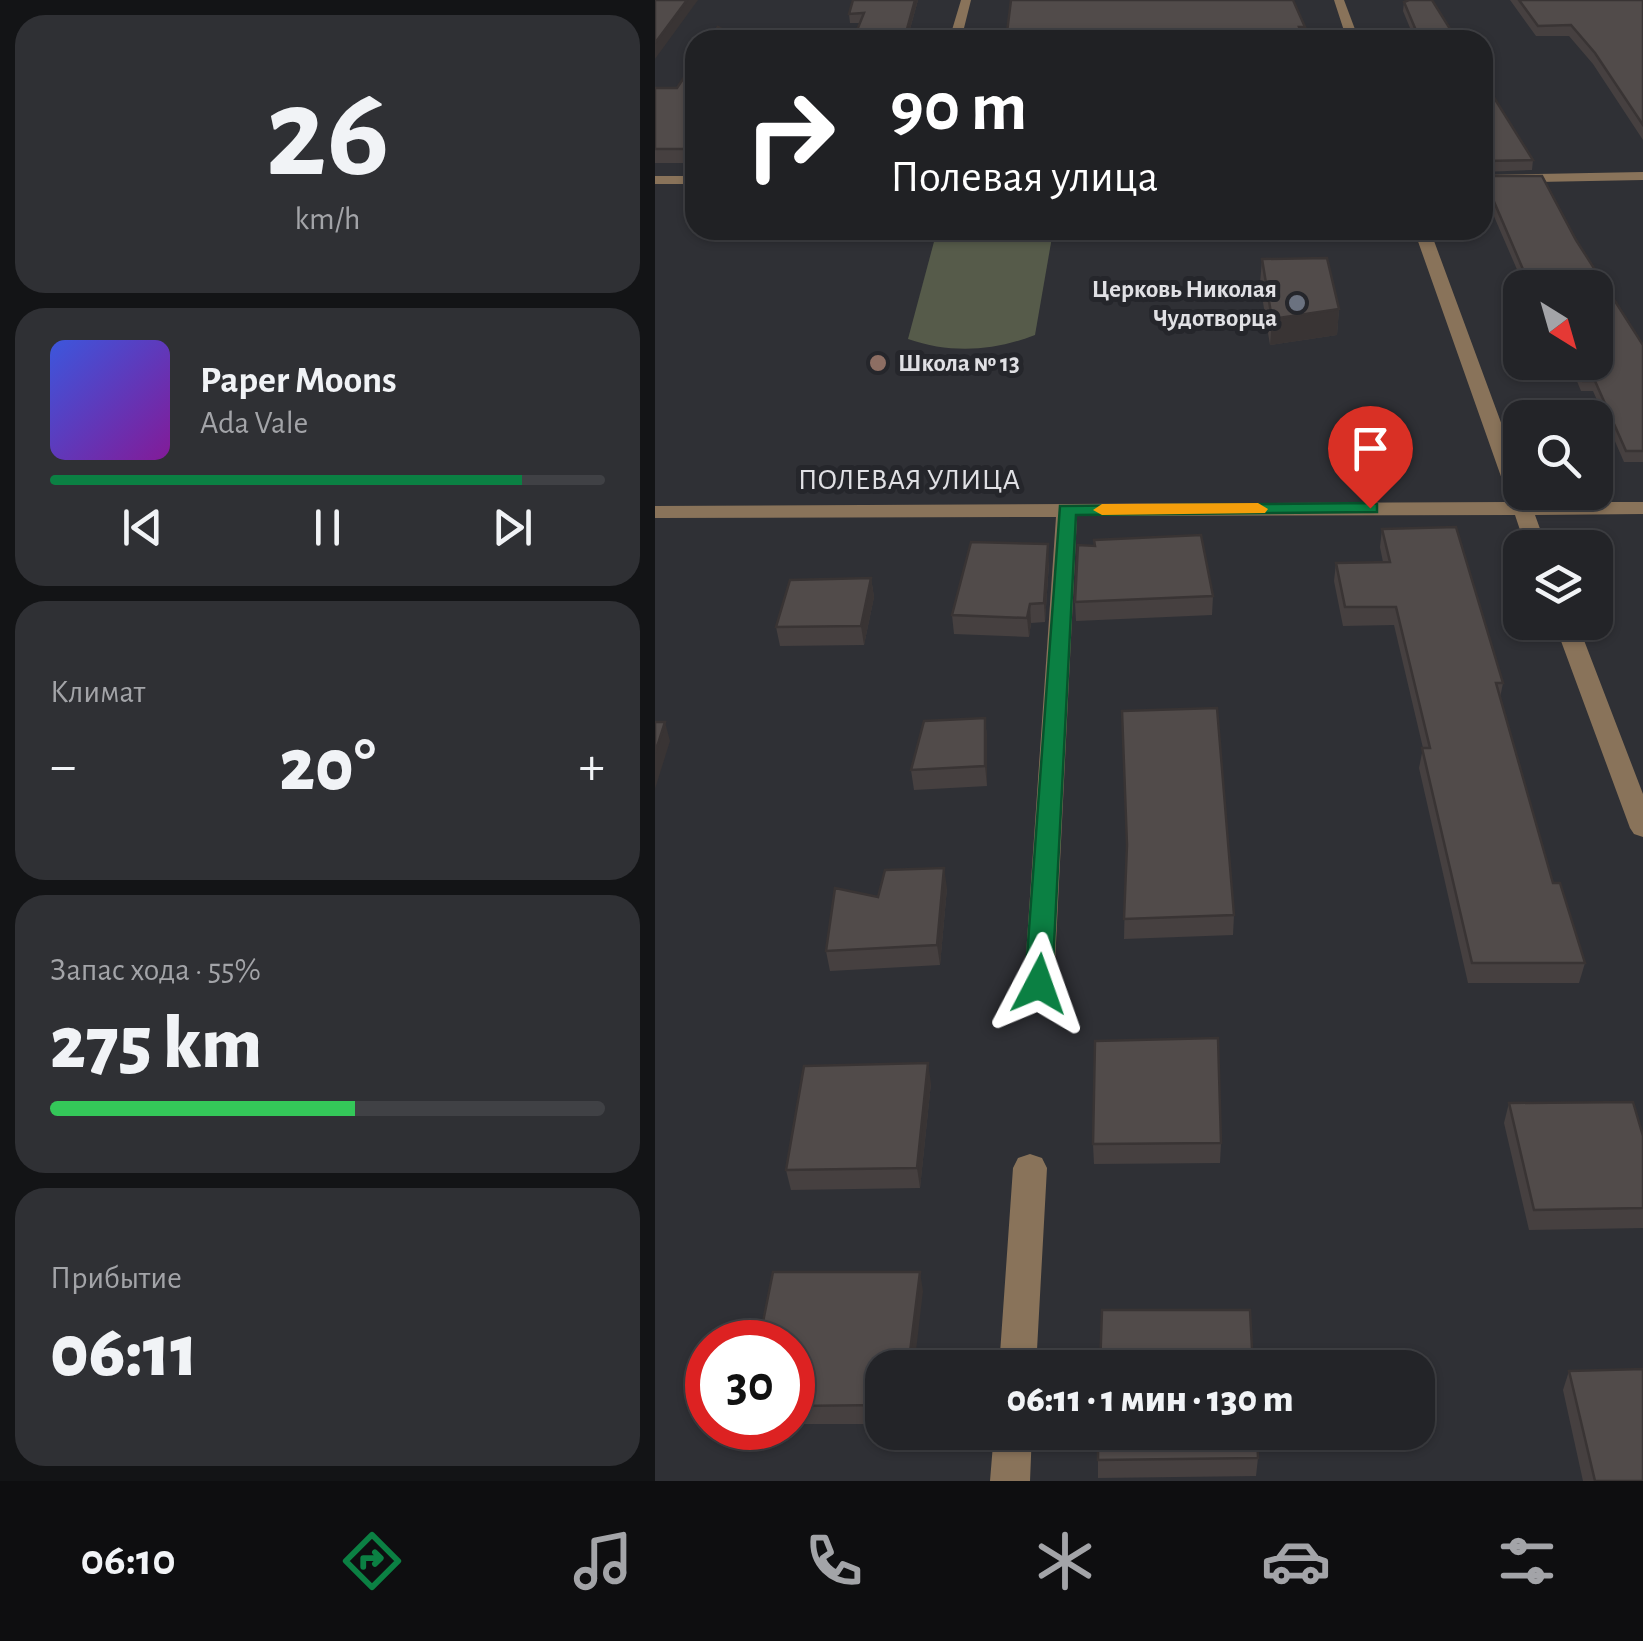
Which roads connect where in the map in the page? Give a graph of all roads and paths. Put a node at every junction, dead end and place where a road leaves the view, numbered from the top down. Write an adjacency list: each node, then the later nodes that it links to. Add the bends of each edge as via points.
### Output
1 (966, 0): 3 (street)
2 (1339, 0): 4 (street)
3 (958, 30)
4 (1350, 30)
5 (1643, 176): 6 (street)
6 (1493, 178)
7 (655, 180): 8 (street)
8 (685, 180)
9 (1426, 240): 10 (street)
10 (1503, 455)
11 (1503, 508): 14 (street, ПОЛЕВАЯ УЛИЦА)
12 (1613, 508): 13 (street, ПОЛЕВАЯ УЛИЦА)
13 (1643, 508)
14 (1067, 510): 15 (street, ПОЛЕВАЯ УЛИЦА); 18 (street)
15 (655, 512)
16 (1572, 640): 17 (street)
17 (1643, 828)
18 (1039, 984)
19 (1030, 1168): 20 (street)
20 (1018, 1350)
21 (1012, 1450): 22 (street)
22 (1009, 1481)

